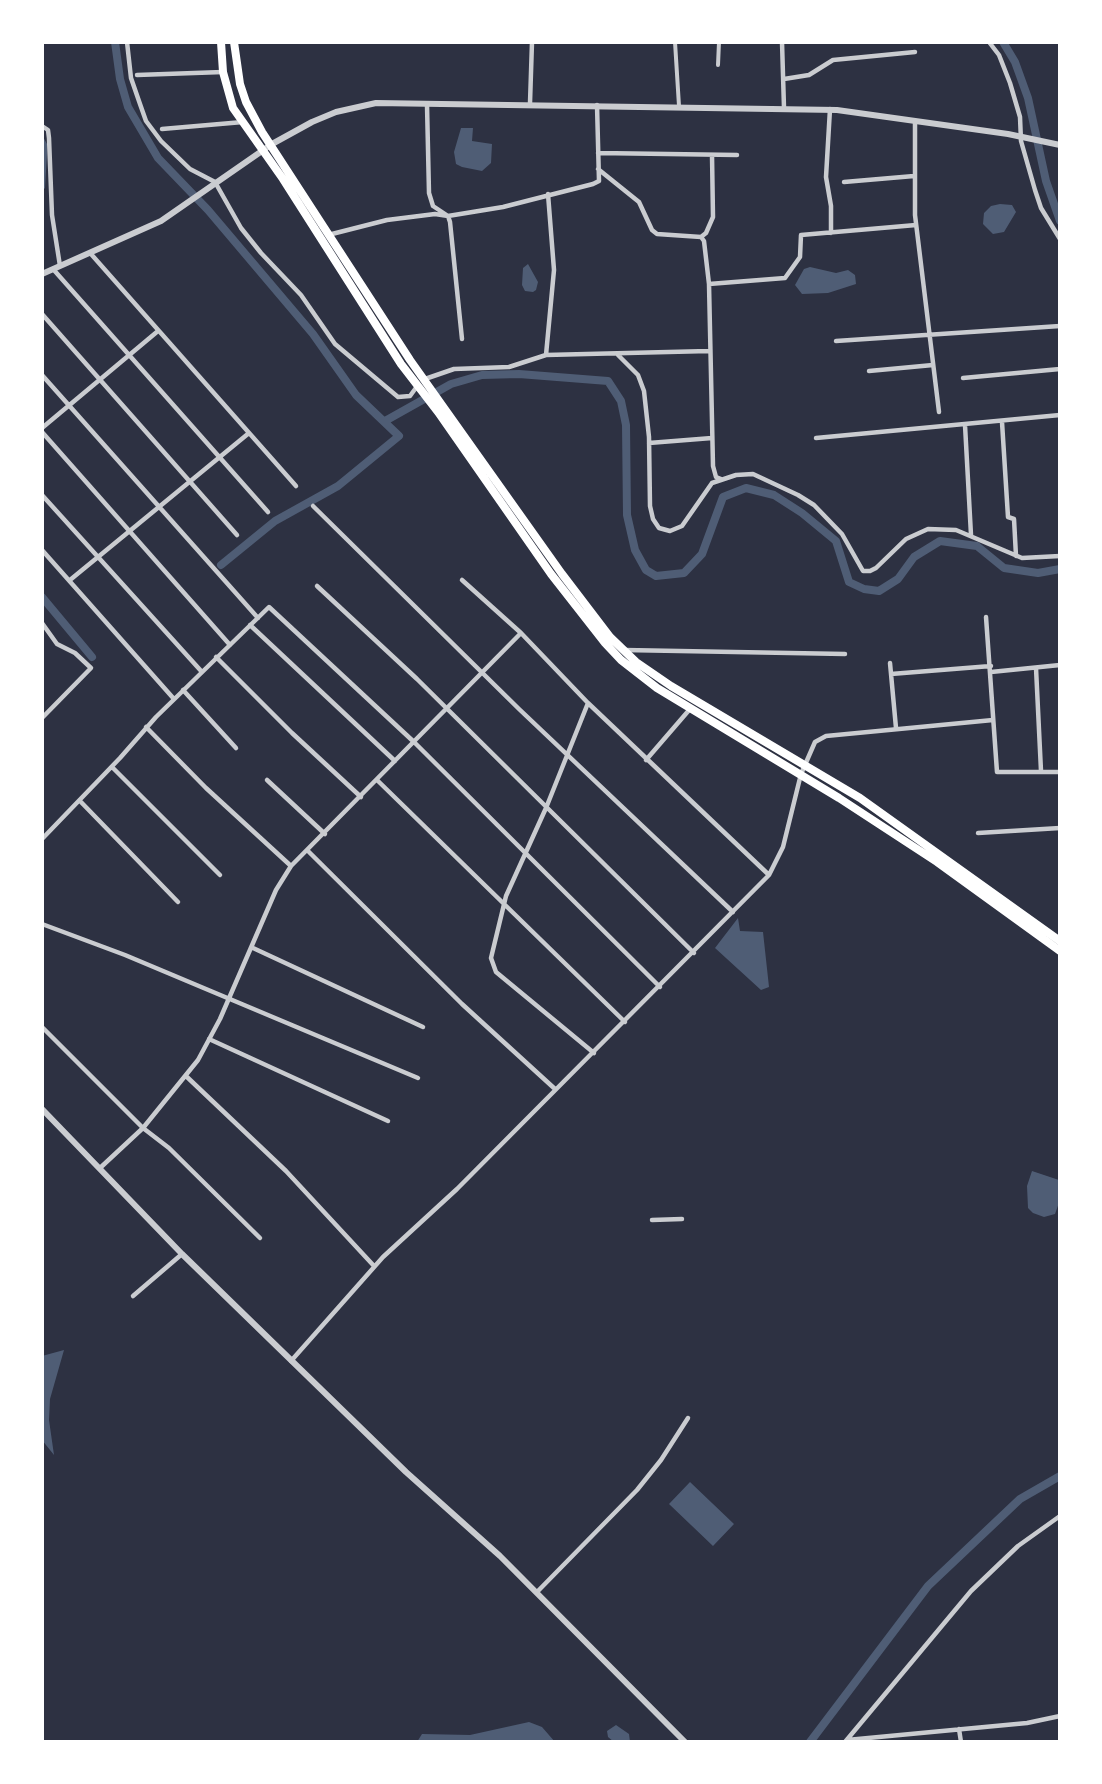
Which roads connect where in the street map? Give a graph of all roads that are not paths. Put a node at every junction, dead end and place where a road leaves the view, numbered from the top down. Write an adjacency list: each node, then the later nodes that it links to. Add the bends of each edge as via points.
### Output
1 (127, 42): 32 (street, via 131,78 146,121 190,169)
2 (221, 42): 11 (highway)
3 (234, 42): 24 (highway, via 246,102)
4 (532, 42): 14 (street)
5 (675, 42): 17 (street)
6 (719, 42): 10 (street)
7 (782, 42): 13 (street)
8 (989, 42): 40 (street, via 1010,83 1035,190)
9 (915, 52): 13 (street, via 833,60 809,75)
10 (718, 65)
11 (223, 72): 12 (street); 20 (highway, via 233,108)
12 (137, 75)
13 (784, 79): 18 (street)
14 (530, 103): 15 (street); 16 (street)
15 (427, 105): 24 (street, via 358,105); 35 (street, via 429,193 433,207)
16 (597, 105): 17 (street); 27 (street)
17 (678, 106): 18 (street)
18 (784, 108): 19 (street)
19 (830, 109): 21 (street); 37 (street, via 826,177)
20 (243, 122): 23 (street); 26 (highway)
21 (915, 122): 25 (street); 31 (street)
22 (42, 126): 42 (street, via 48,130 49,138)
23 (162, 129)
24 (272, 144): 26 (street); 38 (highway)
25 (1060, 145)
26 (264, 150): 32 (street); 61 (highway, via 378,330)
27 (598, 153): 28 (street); 30 (street)
28 (712, 155): 29 (street); 39 (street, via 713,217)
29 (737, 155)
30 (598, 169): 34 (street, via 599,181); 39 (street, via 639,202 657,234)
31 (914, 176): 33 (street); 36 (street)
32 (215, 182): 41 (street, via 161,221); 61 (street, via 246,235 301,294 335,344 398,398 410,396)
33 (844, 182)
34 (548, 194): 35 (street, via 503,207); 53 (street, via 554,270)
35 (448, 216): 38 (street, via 387,220); 49 (street)
36 (916, 225): 37 (street); 48 (street)
37 (831, 233): 44 (street, via 801,235 800,257 785,278)
38 (328, 235): 61 (highway)
39 (701, 237): 44 (street)
40 (1060, 239)
41 (91, 254): 42 (street); 47 (street)
42 (56, 268): 43 (street); 52 (street)
43 (42, 274)
44 (709, 284): 51 (street)
45 (42, 314): 60 (street)
46 (1060, 326): 48 (street)
47 (158, 331): 52 (street); 69 (street)
48 (928, 333): 50 (street); 55 (street)
49 (462, 339)
50 (836, 340)
51 (709, 351): 54 (street); 70 (street)
52 (129, 355): 60 (street); 73 (street)
53 (546, 355): 54 (street); 61 (street, via 509,367 454,369)
54 (618, 355): 72 (street, via 638,375 644,390)
55 (933, 364): 57 (street); 64 (street)
56 (1060, 369): 59 (street)
57 (869, 371)
58 (42, 375): 62 (street)
59 (963, 378)
60 (100, 380): 62 (street); 75 (street)
61 (423, 383): 63 (highway)
62 (69, 405): 68 (street); 79 (street)
63 (442, 410): 97 (highway, via 610,638); 111 (highway, via 551,574 600,637 639,675)
64 (939, 412)
65 (1060, 415): 66 (street)
66 (1002, 422): 67 (street); 85 (street, via 1008,517 1014,519)
67 (965, 425): 71 (street); 83 (street)
68 (42, 430): 81 (street)
69 (249, 434): 73 (street); 76 (street)
70 (712, 438): 72 (street); 74 (street, via 714,472)
71 (816, 438)
72 (649, 443): 74 (street, via 650,506 659,528 670,531 682,526 711,483)
73 (219, 458): 75 (street); 80 (street)
74 (721, 479): 83 (street, via 753,474 798,495 842,534 863,571 870,572 906,539 928,529)
75 (190, 482): 79 (street); 82 (street)
76 (297, 486)
77 (42, 495): 87 (street)
78 (314, 506): 105 (street)
79 (159, 507): 81 (street); 92 (street)
80 (268, 512)
81 (129, 531): 87 (street); 96 (street)
82 (237, 535)
83 (971, 535): 85 (street)
84 (42, 550): 88 (street)
85 (1016, 556): 86 (street)
86 (1060, 556)
87 (98, 557): 88 (street); 104 (street)
88 (70, 580): 108 (street)
89 (462, 580): 95 (street)
90 (317, 586): 110 (street)
91 (986, 617): 103 (street)
92 (258, 618): 94 (street); 116 (street, via 269,608)
93 (42, 623): 112 (street, via 57,644 75,653 91,668)
94 (250, 625): 96 (street); 120 (street)
95 (521, 633): 105 (street); 109 (street)
96 (230, 645): 99 (street)
97 (624, 650): 98 (street); 121 (highway, via 670,686)
98 (845, 654)
99 (216, 657): 104 (street); 128 (street)
100 (890, 663): 106 (street)
101 (1060, 665): 102 (street)
102 (1036, 668): 103 (street); 123 (street)
103 (991, 669): 106 (street); 113 (street)
104 (202, 672): 107 (street)
105 (483, 672): 110 (street); 118 (street)
106 (891, 674): 115 (street)
107 (183, 690): 108 (street); 117 (street)
108 (174, 699): 114 (street)
109 (588, 703): 118 (street); 119 (street)
110 (447, 709): 116 (street); 130 (street)
111 (690, 709): 119 (street); 125 (highway)
112 (42, 718)
113 (993, 720): 115 (street); 123 (street, via 997,772)
114 (147, 727): 122 (street); 137 (street, via 213,795)
115 (896, 728): 121 (street, via 826,736 815,742)
116 (414, 742): 120 (street); 136 (street)
117 (236, 747)
118 (568, 753): 130 (street); 142 (street)
119 (646, 760): 139 (street)
120 (395, 761): 127 (street)
121 (805, 766): 125 (street); 144 (highway, via 876,810)
122 (112, 767): 129 (street); 138 (street)
123 (1041, 771): 124 (street)
124 (1060, 772)
125 (801, 774): 139 (street, via 783,847); 146 (highway, via 937,862)
126 (267, 780): 133 (street)
127 (377, 780): 128 (street); 141 (street)
128 (361, 797): 133 (street)
129 (80, 801): 134 (street); 140 (street)
130 (546, 808): 136 (street); 147 (street)
131 (1060, 828): 132 (street)
132 (978, 833)
133 (325, 834): 135 (street)
134 (42, 839)
135 (308, 851): 137 (street); 157 (street, via 462,1005)
136 (525, 854): 141 (street); 148 (street)
137 (291, 866): 145 (street, via 276,890)
138 (220, 875)
139 (769, 875): 142 (street)
140 (178, 902)
141 (504, 905): 150 (street); 154 (street, via 491,949 492,966)
142 (733, 912): 147 (street)
143 (42, 924): 149 (street)
144 (1060, 941)
145 (253, 948): 149 (street); 152 (street)
146 (1060, 951)
147 (694, 953): 148 (street)
148 (660, 987): 150 (street)
149 (229, 1000): 153 (street); 156 (street)
150 (625, 1022): 154 (street)
151 (42, 1027): 160 (street)
152 (423, 1027)
153 (209, 1039): 155 (street); 159 (street)
154 (594, 1053): 157 (street)
155 (187, 1077): 160 (street); 166 (street, via 286,1171)
156 (418, 1078)
157 (555, 1089): 166 (street)
158 (42, 1109): 161 (street)
159 (388, 1121)
160 (142, 1128): 161 (street); 164 (street, via 169,1148)
161 (100, 1168): 165 (street)
162 (682, 1219): 163 (street)
163 (652, 1220)
164 (260, 1238)
165 (182, 1254): 167 (street); 168 (street)
166 (374, 1266): 168 (street)
167 (133, 1296)
168 (291, 1361): 171 (street)
169 (688, 1418): 171 (street, via 637,1490)
170 (1060, 1516): 175 (street, via 1018,1546 971,1591)
171 (537, 1592): 174 (street)
172 (1060, 1716): 173 (street)
173 (959, 1729): 175 (street); 176 (street)
174 (683, 1741)
175 (846, 1741)
176 (960, 1742)

